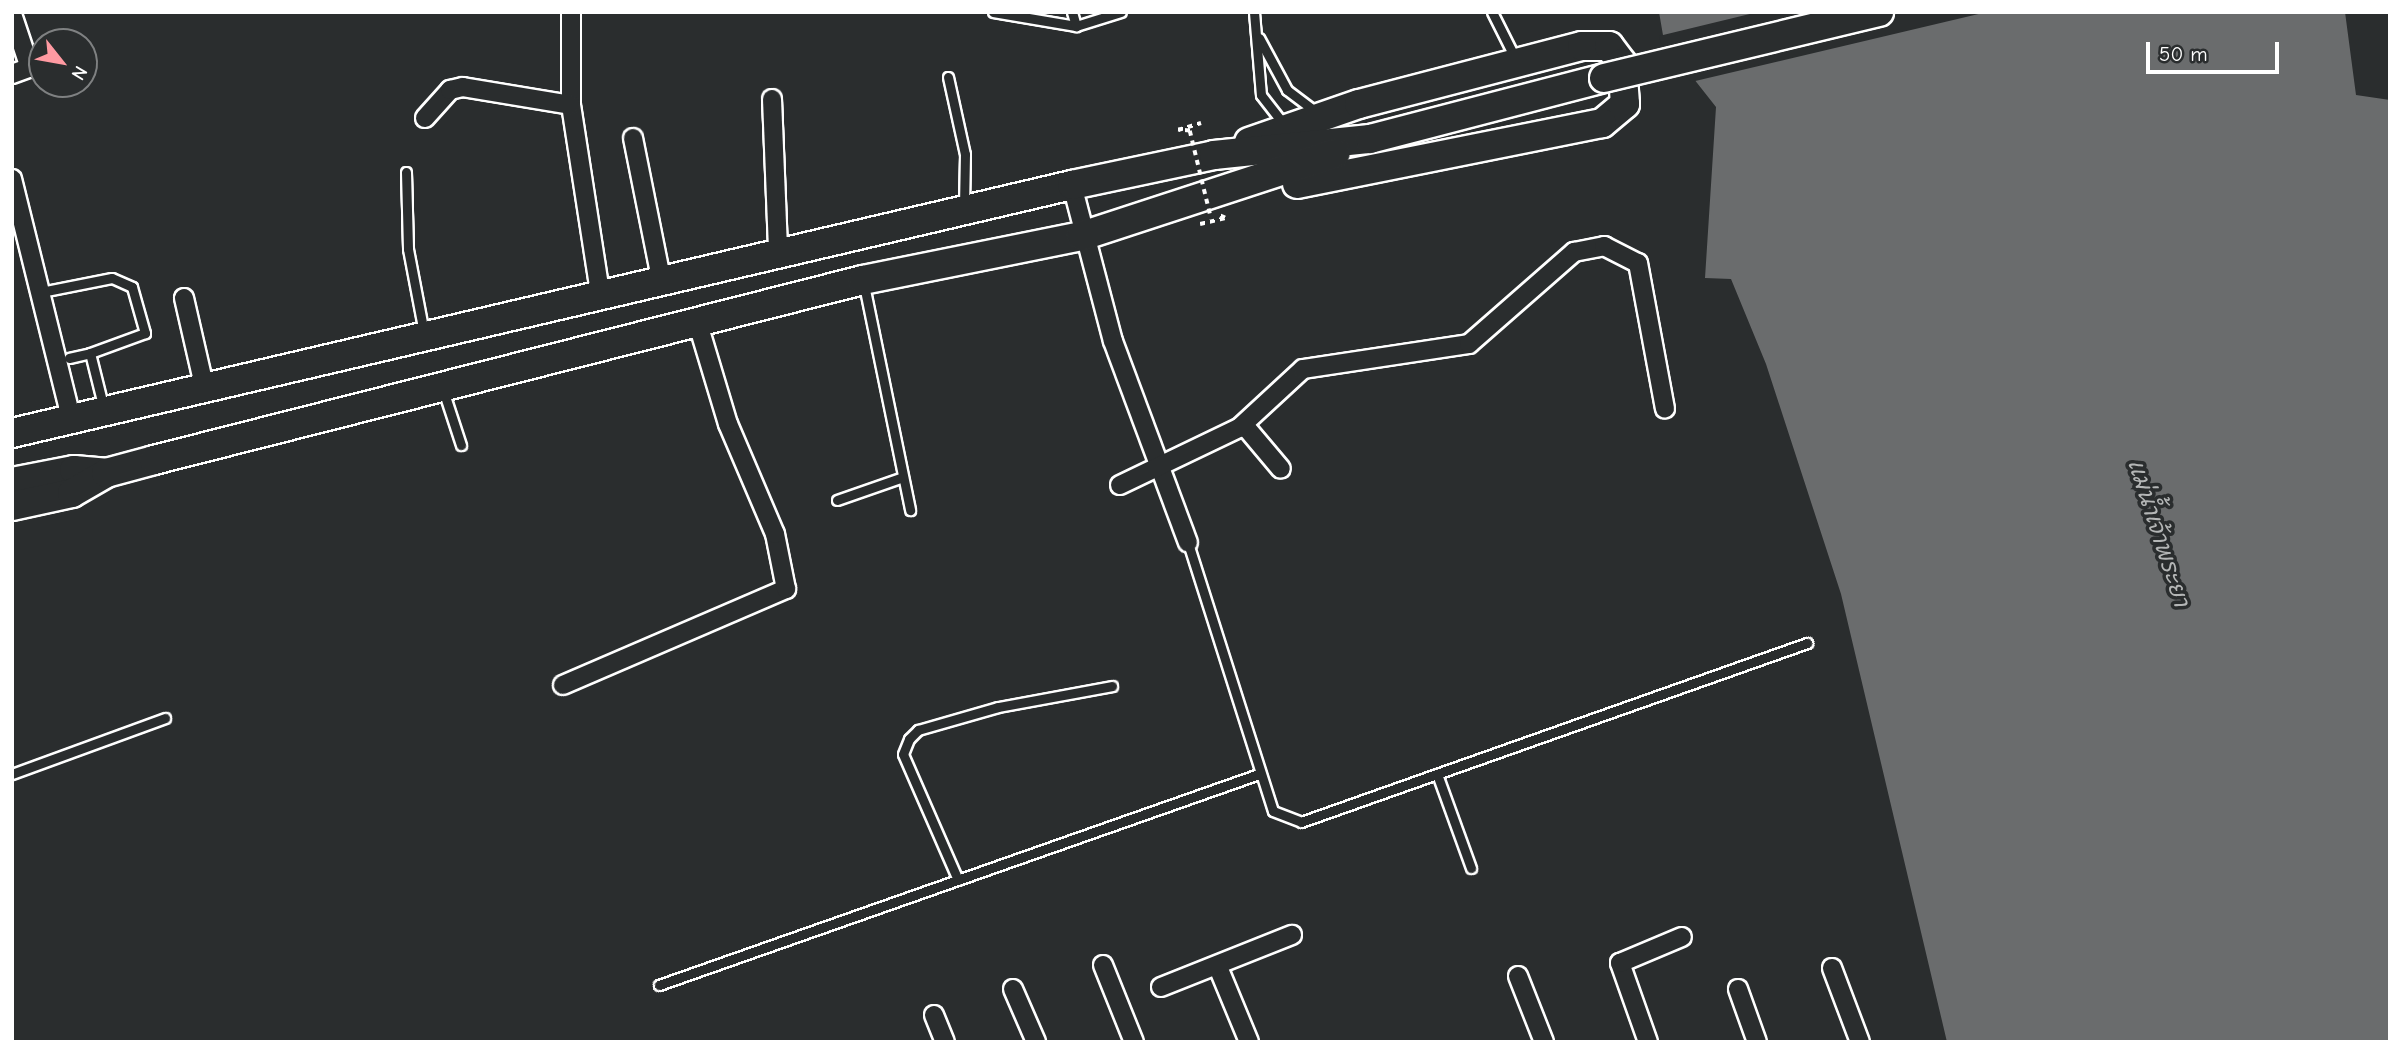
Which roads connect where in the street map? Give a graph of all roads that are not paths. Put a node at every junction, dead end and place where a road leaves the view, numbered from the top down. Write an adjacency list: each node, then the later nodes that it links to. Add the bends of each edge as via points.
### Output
1 (571, 12): 15 (street)
2 (993, 12): 9 (lane)
3 (1072, 12): 9 (lane)
4 (1121, 12): 9 (lane)
5 (1254, 12): 10 (lane)
6 (1492, 12): 12 (lane)
7 (1879, 12): 20 (main road, bridge)
8 (12, 14): 11 (street)
9 (1076, 26)
10 (1258, 36): 16 (lane, via 1287,90); 18 (lane, via 1261,95)
11 (28, 48)
12 (1518, 62): 16 (main road); 25 (main road, via 1609,46 1622,63 1625,104 1612,118 1564,132)
13 (948, 77): 26 (lane, via 965,154)
14 (772, 99): 29 (street)
15 (571, 105): 17 (street, via 463,86 450,90); 33 (street)
16 (1323, 116): 18 (main road)
17 (425, 118)
18 (1287, 128): 21 (main road)
19 (634, 138): 30 (street)
20 (1370, 139): 21 (main road); 25 (main road)
21 (1214, 155): 24 (main road)
22 (406, 172): 36 (lane, via 408,249)
23 (12, 179): 27 (street)
24 (1072, 185): 26 (main road); 28 (street)
25 (1217, 196): 28 (main road)
26 (964, 209): 29 (main road)
27 (16, 212): 32 (street)
28 (1082, 236): 31 (main road); 47 (street)
29 (778, 251): 30 (main road)
30 (661, 278): 33 (main road)
31 (863, 280): 35 (main road); 50 (lane)
32 (41, 292): 37 (lane, via 112,278 132,287 145,332); 43 (street)
33 (600, 292): 36 (main road)
34 (184, 298): 39 (street)
35 (698, 324): 40 (main road); 58 (street, via 728,424 775,534 786,589)
36 (424, 333): 39 (main road)
37 (90, 353): 38 (lane); 41 (lane)
38 (69, 358)
39 (204, 385): 41 (main road)
40 (443, 388): 46 (lane); 49 (main road)
41 (104, 410): 43 (main road)
42 (1665, 410): 44 (street, via 1638,262 1604,246 1574,252 1469,344 1303,369)
43 (71, 417): 45 (main road)
44 (1244, 425): 47 (street); 48 (street)
45 (12, 433)
46 (461, 445)
47 (1161, 468): 52 (street); 56 (street)
48 (1280, 469)
49 (106, 473): 51 (main road, via 74,470); 54 (main road, via 72,493)
50 (903, 477): 53 (lane); 55 (lane)
51 (12, 482)
52 (1120, 485)
53 (837, 500)
54 (12, 506)
55 (910, 510)
56 (1188, 543): 62 (lane)
57 (1807, 643): 63 (lane)
58 (563, 685)
59 (1112, 686): 65 (lane, via 998,707 918,730 909,739 903,754)
60 (165, 718): 61 (lane)
61 (12, 774)
62 (1259, 774): 63 (lane, via 1273,811 1301,822); 65 (lane)
63 (1437, 774): 64 (lane)
64 (1471, 868)
65 (958, 880): 72 (lane)
66 (1292, 936): 69 (street)
67 (1682, 937): 82 (street, via 1620,963)
68 (1103, 965): 79 (street)
69 (1218, 967): 73 (street); 80 (street)
70 (1832, 968): 84 (street)
71 (1518, 976): 81 (street)
72 (660, 985)
73 (1161, 987)
74 (1013, 989): 78 (street)
75 (1738, 989): 83 (street)
76 (934, 1015): 77 (street)
77 (945, 1042)
78 (1037, 1042)
79 (1133, 1042)
80 (1249, 1042)
81 (1544, 1042)
82 (1648, 1042)
83 (1757, 1042)
84 (1860, 1042)

